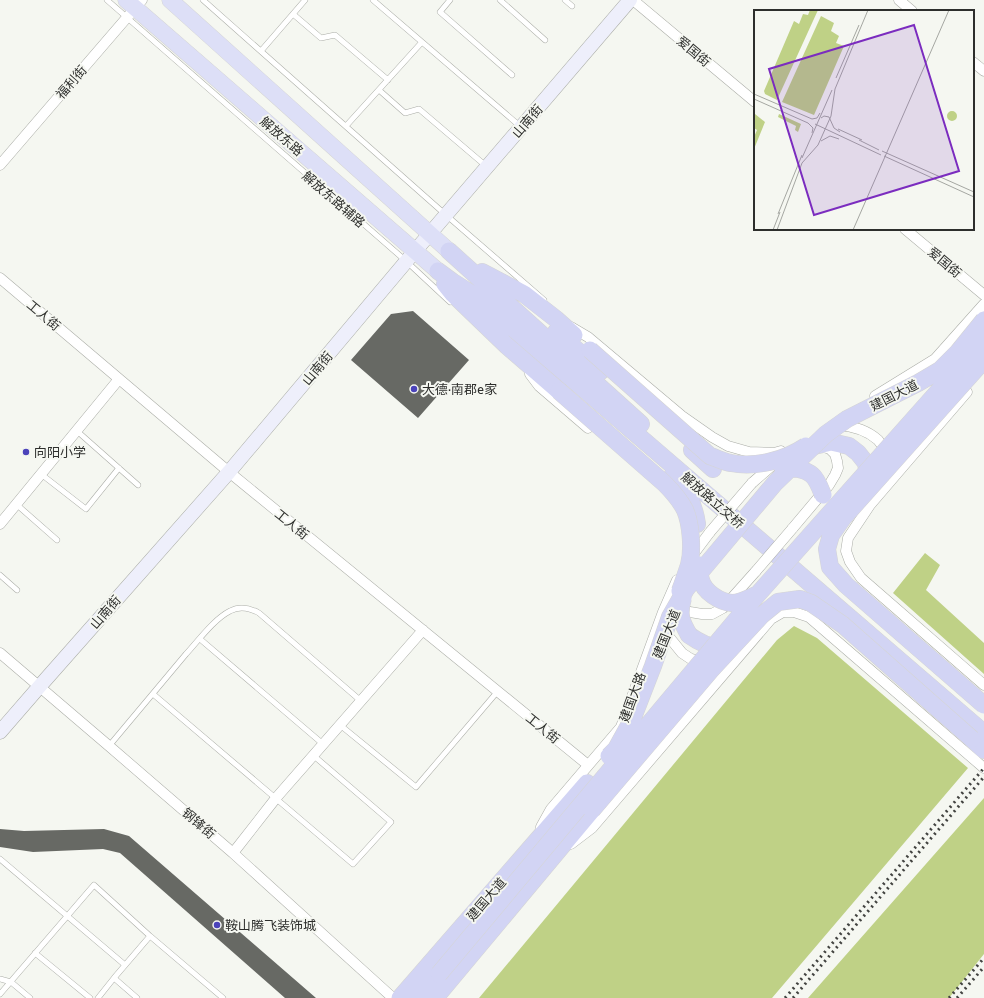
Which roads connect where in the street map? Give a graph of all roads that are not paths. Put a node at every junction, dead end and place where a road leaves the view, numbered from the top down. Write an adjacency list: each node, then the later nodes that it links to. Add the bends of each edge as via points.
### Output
1 (107, 0): 12 (lane)
2 (170, 0): 31 (main road, 解放东路)
3 (203, 0): 18 (lane)
4 (373, 0): 17 (lane)
5 (450, 0): 21 (lane, via 440,12)
6 (500, 0): 16 (lane)
7 (565, 0): 13 (lane)
8 (630, 0): 26 (main road, 山南街)
9 (633, 0): 24 (street, 爱国街)
10 (899, 0): 14 (street)
11 (302, 1): 15 (lane)
12 (132, 6): 27 (street, 福利街); 33 (main road, 解放东路)
13 (572, 6)
14 (911, 10)
15 (293, 14): 18 (lane); 22 (lane, via 321,38 335,35)
16 (545, 40)
17 (422, 42): 22 (lane); 26 (lane)
18 (261, 51): 25 (lane)
19 (974, 63): 20 (street)
20 (984, 71)
21 (512, 74)
22 (388, 80): 23 (lane)
23 (379, 90): 25 (lane); 28 (lane, via 406,113 419,108)
24 (754, 101)
25 (346, 126): 29 (lane)
26 (521, 128): 28 (main road, 山南街)
27 (0, 165)
28 (487, 167): 29 (main road, 山南街)
29 (446, 215): 31 (main road, 山南街); 39 (lane)
30 (906, 230): 38 (street, 爱国街)
31 (430, 233): 32 (main road, 解放东路); 33 (main road, 山南街)
32 (450, 251): 35 (highway); 81 (highway, 解放路立交桥, via 685,463)
33 (411, 256): 34 (main road, 解放东路); 41 (lane); 56 (main road, 山南街)
34 (438, 271): 37 (highway, 解放路立交桥); 45 (highway, via 453,294)
35 (490, 277): 44 (highway, via 524,294 563,320); 63 (highway, bridge, via 713,469 744,475 787,468 800,469 812,475 823,495 823,514)
36 (0, 278): 49 (street, 工人街)
37 (453, 282): 69 (highway, bridge, via 495,324 685,490 694,507 698,524 700,578 707,591 723,601 733,603); 84 (highway, 解放路立交桥, via 478,298)
38 (984, 295)
39 (546, 301)
40 (984, 304): 51 (street, via 935,359)
41 (455, 307)
42 (984, 320): 51 (highway, 建国大道, bridge, via 940,370 918,384)
43 (984, 340): 63 (highway, 建国大道, bridge)
44 (589, 343): 51 (highway, bridge, via 710,456 731,463 774,462 798,451); 54 (street, via 682,416 728,446 749,452 774,453)
45 (512, 350): 50 (street); 70 (highway, bridge, via 664,483 685,510 691,542 689,563 682,585)
46 (984, 360): 60 (highway, bridge)
47 (522, 370): 50 (lane)
48 (984, 372): 58 (street)
49 (119, 379): 52 (street); 56 (street, 工人街)
50 (539, 386): 65 (street, via 657,487 673,504 679,512 686,533)
51 (828, 429): 53 (highway, 建国大道, bridge); 54 (street); 58 (street, via 851,426 877,439 892,460)
52 (77, 431): 55 (lane); 57 (street)
53 (814, 446): 60 (highway, bridge, via 831,442 849,446 858,453 866,463 869,482); 67 (highway, 建国大道, bridge, via 775,483)
54 (793, 447): 65 (street, bridge, via 752,483); 67 (street, bridge, via 822,446 835,454 838,468 829,485 723,608 712,614 702,614 679,607 674,595)
55 (119, 468): 57 (lane, via 86,509); 59 (lane)
56 (229, 472): 71 (street, 工人街); 76 (main road, 山南街)
57 (41, 474): 61 (street)
58 (890, 482): 75 (street, via 870,505 848,538 846,551 850,562 861,578)
59 (138, 485)
60 (866, 493): 80 (highway, bridge, via 831,535 827,549 830,567 846,585)
61 (16, 504): 62 (street); 64 (lane)
62 (0, 524)
63 (815, 531): 69 (highway, 建国大道, bridge)
64 (57, 540)
65 (684, 567): 67 (street, via 679,574)
66 (0, 575): 68 (lane)
67 (680, 588): 70 (highway, 建国大道, bridge); 73 (highway, bridge, via 683,625 690,635 706,645)
68 (17, 590)
69 (758, 594): 110 (highway, 建国大道, bridge)
70 (667, 615): 73 (street, via 665,624 669,638 691,659 709,663 727,660); 88 (street, 建国大路, via 621,726); 91 (highway, 建国大道, bridge, via 653,666 632,720 616,749)
71 (423, 630): 77 (street, 工人街); 79 (street)
72 (200, 639): 78 (lane); 79 (lane, via 230,611 237,608 252,610 259,613); 85 (lane)
73 (737, 650): 84 (highway, bridge, via 762,615 778,602 800,599 811,603 843,625); 89 (street, via 771,619 783,612 794,612 809,617); 93 (highway, bridge, via 711,670); 93 (street, via 592,828)
74 (0, 653): 76 (street, 钢锋街)
75 (984, 685)
76 (39, 687): 83 (main road, 山南街); 86 (street, 钢锋街)
77 (498, 691): 82 (lane, via 416,787); 88 (street, 工人街)
78 (153, 694): 86 (lane); 90 (lane)
79 (361, 701): 82 (street)
80 (984, 706)
81 (984, 722)
82 (340, 725): 85 (street)
83 (0, 732)
84 (980, 741)
85 (323, 744): 87 (street)
86 (109, 746): 92 (street, 钢锋街)
87 (314, 756): 90 (street); 90 (lane, via 391,822 353,864)
88 (588, 765): 91 (street, 建国大路, via 551,809)
89 (984, 768)
90 (276, 798): 92 (street)
91 (531, 848): 109 (highway, 建国大道)
92 (233, 853): 108 (street, 钢锋街)
93 (552, 858): 111 (highway)
94 (0, 859): 95 (lane)
95 (68, 916): 96 (lane, via 94,885); 97 (lane); 98 (lane)
96 (150, 936): 98 (lane); 107 (lane)
97 (35, 953): 101 (lane); 104 (lane)
98 (125, 965): 99 (lane)
99 (114, 978): 105 (lane); 106 (lane)
100 (0, 979): 101 (lane)
101 (11, 982): 102 (lane); 103 (lane)
102 (0, 994)
103 (30, 998)
104 (90, 998)
105 (98, 998)
106 (138, 998)
107 (223, 998)
108 (393, 998)
109 (400, 998)
110 (420, 998)
111 (435, 998)

